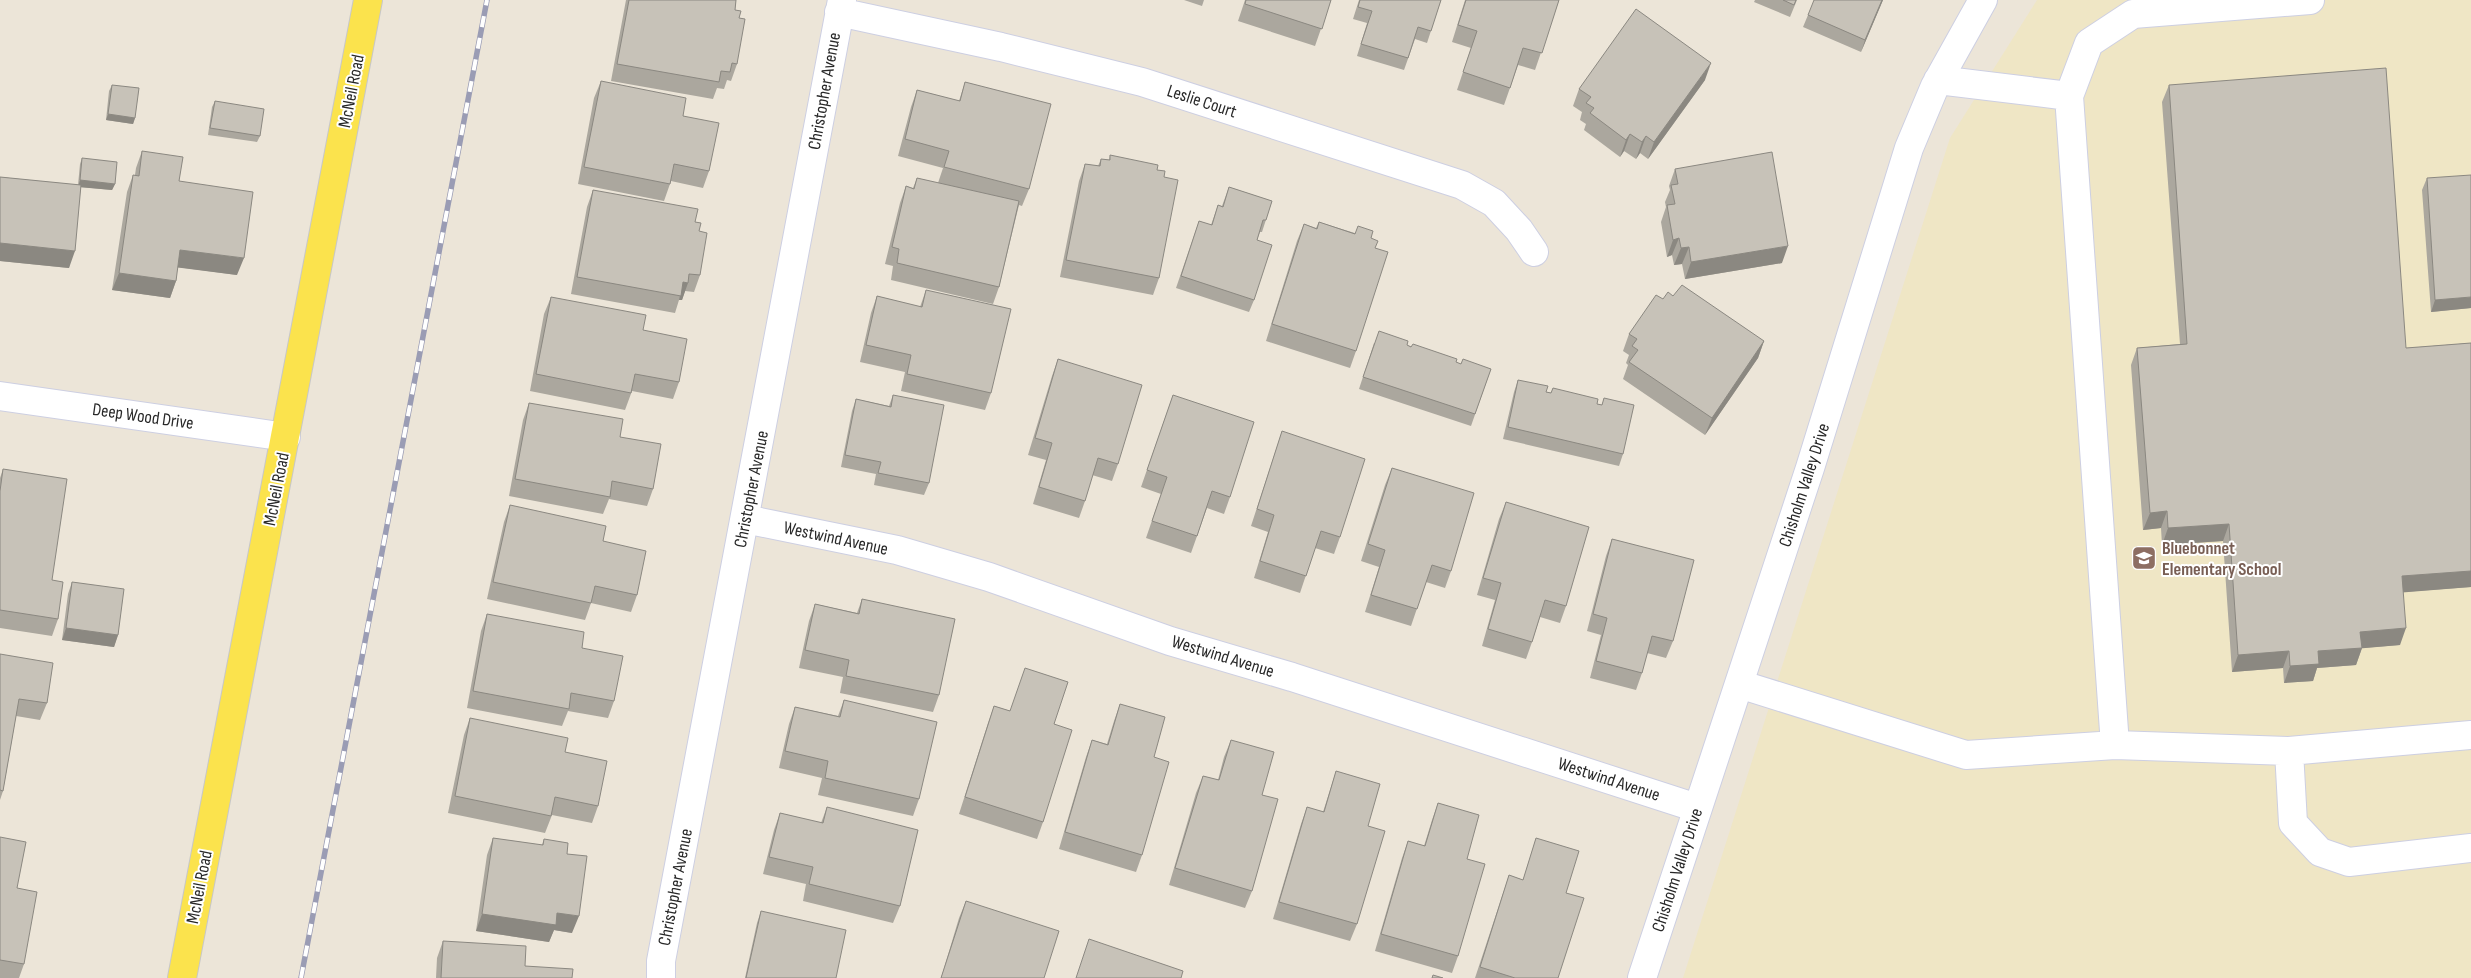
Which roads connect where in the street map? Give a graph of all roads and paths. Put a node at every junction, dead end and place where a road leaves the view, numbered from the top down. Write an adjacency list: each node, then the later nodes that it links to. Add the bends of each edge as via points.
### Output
1 (368, 0): 9 (main road, McNeil Road)
2 (1983, 0): 5 (street, Chisholm Valley Drive)
3 (2310, 0): 6 (street, via 2133,14 2089,43)
4 (840, 6): 7 (street, Leslie Court, via 1142,82 1462,184 1494,203); 10 (street, Christopher Avenue)
5 (1938, 80): 6 (street); 11 (street, Chisholm Valley Drive, via 1909,148)
6 (2069, 96): 13 (street)
7 (1534, 252)
8 (0, 396): 9 (street, Deep Wood Drive)
9 (286, 437): 17 (main road, McNeil Road)
10 (745, 519): 15 (street, Westwind Avenue, via 897,550 989,577 1170,641 1292,677); 18 (street, Christopher Avenue, via 661,961)
11 (1739, 684): 13 (street, via 1966,754); 15 (street, Chisholm Valley Drive)
12 (2471, 735): 14 (street)
13 (2114, 744): 14 (street)
14 (2289, 751): 16 (street, via 2293,823 2320,852 2349,862)
15 (1697, 808): 19 (street, Chisholm Valley Drive)
16 (2471, 848)
17 (182, 978)
18 (661, 978)
19 (1642, 978)

